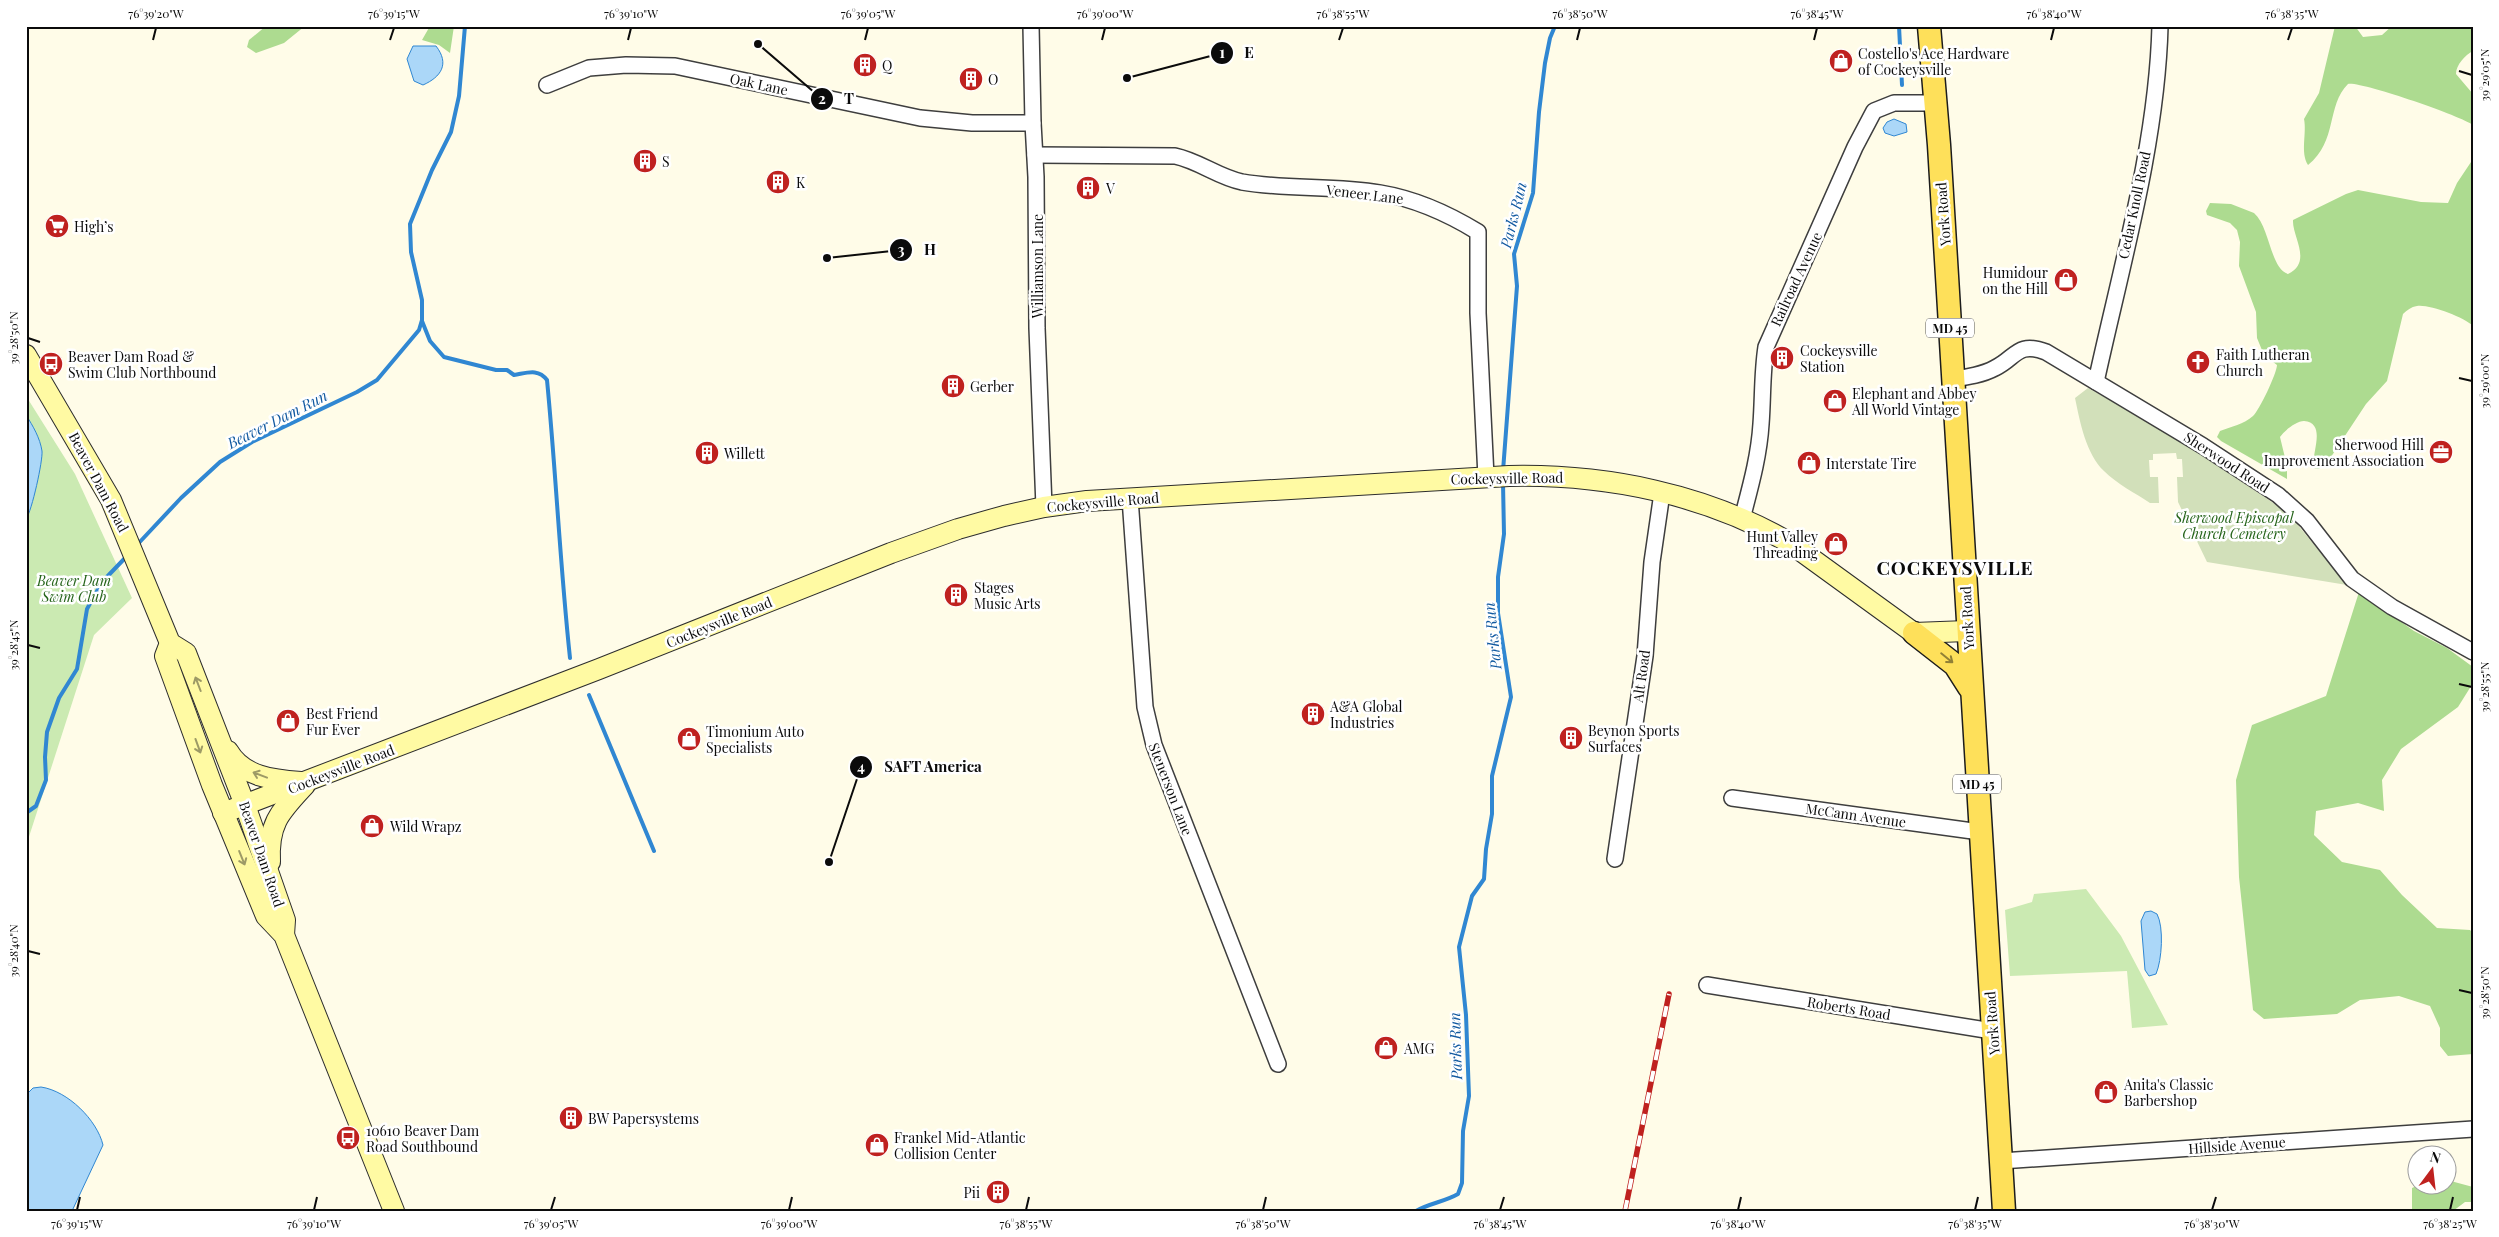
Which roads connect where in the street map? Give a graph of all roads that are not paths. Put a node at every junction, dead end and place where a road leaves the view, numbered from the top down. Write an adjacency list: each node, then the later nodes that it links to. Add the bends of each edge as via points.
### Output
1 (1031, 26): 6 (street, Williamson Lane)
2 (1929, 26): 5 (main road, York Road / MD 45)
3 (2160, 26): 10 (street, Cedar Knoll Road, via 2157,76 2147,143)
4 (547, 85): 6 (street, Oak Lane, via 589,68 676,66 920,118 972,123)
5 (1935, 103): 9 (main road, York Road / MD 45); 15 (street, Railroad Avenue, via 1882,106 1874,111 1855,147 1766,347 1756,464)
6 (1033, 123): 7 (street, Williamson Lane)
7 (1035, 155): 11 (street, Veneer Lane, via 1175,156 1190,159 1242,182 1378,193 1411,200 1448,214 1478,232 1478,313); 14 (street, Williamson Lane, via 1036,328)
8 (26, 355): 18 (street, Beaver Dam Road, via 90,462 122,525)
9 (1953, 379): 10 (street, Sherwood Road, via 1993,369 2028,347 2046,352); 16 (main road, York Road / MD 45)
10 (2096, 382): 19 (street, Sherwood Road, via 2278,495 2306,521 2352,579 2392,607)
11 (1498, 477): 12 (street, Cockeysville Road, via 1587,478); 13 (street, Cockeysville Road)
12 (1662, 492): 15 (street, Cockeysville Road); 27 (street, Alt Road, via 1652,562 1645,656)
13 (1130, 498): 14 (street, Cockeysville Road); 32 (street, Stenerson Lane, via 1145,707 1154,745)
14 (1044, 507): 22 (street, Cockeysville Road, via 958,529 891,553)
15 (1742, 519): 17 (street, Cockeysville Road, via 1790,543)
16 (1967, 630): 17 (street); 20 (main road, York Road / MD 45)
17 (1914, 633): 20 (main road, one-way to 20, via 1955,665)
18 (170, 643): 21 (street, Beaver Dam Road, one-way to 18, via 186,653); 25 (street, Beaver Dam Road, one-way to 25, via 165,656)
19 (2473, 652)
20 (1971, 691): 26 (main road, York Road / MD 45)
21 (216, 729): 22 (street, one-way to 21, via 267,778 246,769 235,762); 24 (street, Beaver Dam Road)
22 (308, 782): 24 (street, Cockeysville Road); 28 (street, via 280,814 272,830 269,841)
23 (1732, 798): 26 (street, McCann Avenue)
24 (245, 805): 25 (street, Cockeysville Road); 28 (street, Beaver Dam Road)
25 (224, 813): 29 (street, Beaver Dam Road, one-way to 29, via 266,916)
26 (1980, 832): 31 (main road, York Road / MD 45)
27 (1615, 859)
28 (272, 884): 29 (street, Beaver Dam Road, via 285,920)
29 (284, 935): 35 (street, Beaver Dam Road)
30 (1707, 985): 31 (street, Roberts Road)
31 (1992, 1031): 34 (main road, York Road / MD 45)
32 (1278, 1064)
33 (2473, 1129): 34 (street, Hillside Avenue)
34 (2001, 1161): 36 (main road, York Road / MD 45)
35 (394, 1211)
36 (2004, 1211)

